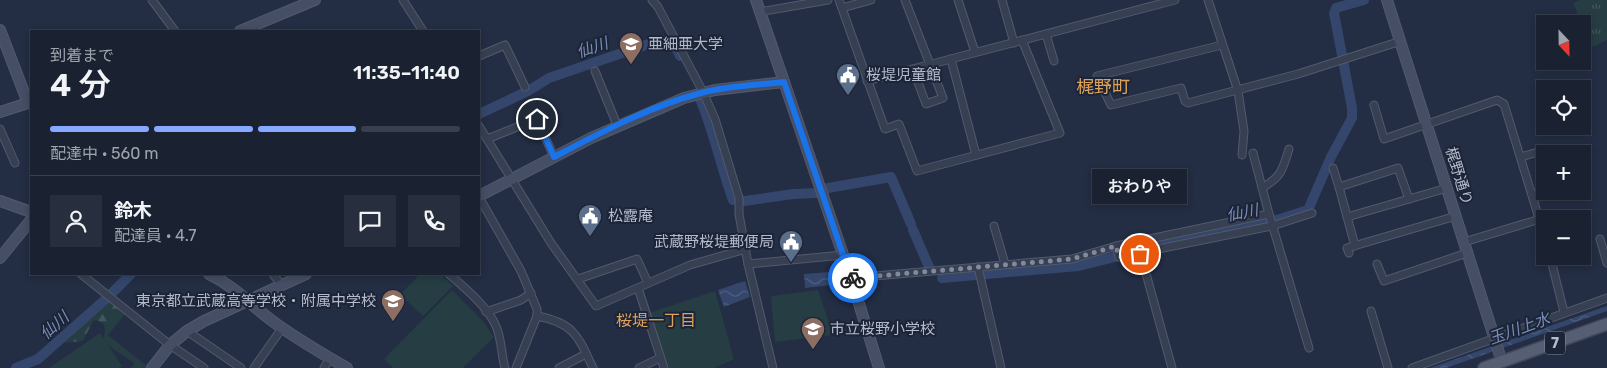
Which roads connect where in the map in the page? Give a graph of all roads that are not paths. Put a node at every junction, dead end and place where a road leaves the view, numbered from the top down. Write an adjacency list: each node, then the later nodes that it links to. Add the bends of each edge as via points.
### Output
1 (152, 0): 18 (street)
2 (403, 0): 20 (street)
3 (652, 0): 37 (street)
4 (756, 0): 16 (street)
5 (828, 0): 16 (street)
6 (839, 0): 15 (street)
7 (870, 0): 15 (street)
8 (905, 0): 30 (street)
9 (958, 0): 26 (street)
10 (1002, 0): 24 (street)
11 (1175, 0): 21 (street)
12 (1208, 0): 25 (street)
13 (1387, 0): 23 (street, 梶野通り)
14 (309, 1): 19 (street)
15 (842, 8): 33 (street)
16 (760, 12): 34 (street)
17 (0, 30): 38 (street)
18 (174, 30)
19 (242, 30)
20 (422, 30)
21 (1046, 34): 22 (street); 29 (street)
22 (1022, 40): 24 (street); 49 (street, via 1060,133)
23 (1401, 41): 36 (street); 41 (street, 梶野通り)
24 (1014, 43): 26 (street)
25 (1222, 45): 36 (street); 36 (street, via 1097,76 1111,105 1181,88 1188,103)
26 (975, 52): 28 (street)
27 (480, 56): 35 (street, via 504,45)
28 (951, 59): 30 (street); 49 (street)
29 (1054, 61)
30 (931, 64): 31 (street); 31 (street, via 943,98 926,104)
31 (913, 69): 33 (street)
32 (595, 71): 42 (street)
33 (867, 81): 49 (street, via 885,129 899,124 917,171)
34 (784, 82): 37 (street); 84 (street)
35 (525, 87)
36 (1238, 91): 50 (street, via 1244,131)
37 (703, 92): 42 (street); 80 (street, via 715,119 739,198)
38 (30, 102): 40 (street)
39 (1374, 105): 41 (street, via 1384,139)
40 (0, 112)
41 (1427, 124): 52 (street, via 1497,100 1504,104); 58 (street, 梶野通り)
42 (617, 125): 51 (street)
43 (0, 129): 53 (street)
44 (480, 129): 45 (street)
45 (487, 139): 51 (street, via 537,119); 55 (street)
46 (1289, 149): 57 (street, via 1282,172)
47 (1253, 152): 57 (street)
48 (1536, 153): 52 (street)
49 (976, 155)
50 (1242, 155)
51 (554, 157): 55 (street)
52 (1521, 157): 61 (street)
53 (16, 163)
54 (1333, 168): 56 (street)
55 (512, 179): 60 (street); 98 (street, via 551,243)
56 (1339, 187): 63 (street, via 1398,168); 70 (street)
57 (1262, 188): 68 (street)
58 (1447, 188): 63 (street); 69 (street, 梶野通り)
59 (1536, 194): 61 (street)
60 (480, 195)
61 (1532, 195): 65 (street)
62 (480, 198): 102 (street)
63 (1409, 199): 70 (street)
64 (0, 201): 66 (street)
65 (1537, 210)
66 (30, 212)
67 (1312, 213): 73 (street)
68 (1269, 215): 73 (street); 76 (street)
69 (1456, 216): 77 (street, 梶野通り); 79 (street)
70 (1348, 217): 79 (street)
71 (1536, 220): 77 (street)
72 (994, 226): 88 (street)
73 (1272, 226): 83 (street); 114 (street)
74 (29, 227): 85 (street)
75 (1600, 239): 86 (street)
76 (1137, 241): 78 (street); 83 (street)
77 (1464, 242): 82 (street, 梶野通り)
78 (1116, 246): 83 (street, via 1119,257); 88 (street, via 1072,259)
79 (1355, 246): 81 (street, via 1348,248)
80 (746, 249): 87 (street); 99 (street, via 690,265)
81 (1349, 253)
82 (1467, 253): 89 (street, via 1384,281); 112 (street, 梶野通り)
83 (1140, 254): 134 (street)
84 (843, 255): 87 (street); 97 (street)
85 (0, 258)
86 (1607, 263)
87 (748, 264): 131 (street)
88 (1004, 264): 91 (street)
89 (1377, 264)
90 (1552, 265): 107 (street)
91 (979, 273): 97 (street); 133 (street)
92 (82, 275): 113 (street)
93 (211, 275): 104 (street)
94 (274, 275): 100 (street)
95 (304, 275): 100 (street)
96 (450, 275): 106 (street)
97 (851, 278): 132 (street)
98 (578, 279): 99 (street, via 637,258); 101 (street, via 596,306)
99 (648, 283): 101 (street)
100 (281, 285): 104 (street)
101 (638, 288): 117 (street)
102 (531, 293): 106 (street, via 521,300); 108 (street)
103 (1607, 298): 107 (street)
104 (249, 300): 110 (street); 111 (street)
105 (1371, 311): 135 (street)
106 (486, 312): 125 (street, via 496,325)
107 (1564, 312): 112 (street)
108 (538, 316): 115 (street, via 571,329); 126 (street)
109 (1607, 324): 118 (main road, 7)
110 (282, 328): 116 (street); 122 (street)
111 (187, 331): 113 (street); 121 (street)
112 (1495, 340): 118 (street, 梶野通り); 136 (street)
113 (170, 345): 119 (street); 120 (street)
114 (1309, 348)
115 (586, 354): 127 (street); 128 (street)
116 (330, 358): 123 (street); 124 (street)
117 (660, 358): 129 (street); 130 (street)
118 (1506, 360): 137 (main road, 7)
119 (152, 368)
120 (204, 368)
121 (241, 368)
122 (254, 368)
123 (324, 368)
124 (347, 368)
125 (505, 368)
126 (516, 368)
127 (559, 368)
128 (593, 368)
129 (639, 368)
130 (664, 368)
131 (773, 368)
132 (879, 368)
133 (1000, 368)
134 (1172, 368)
135 (1388, 368)
136 (1412, 368)
137 (1484, 368)

